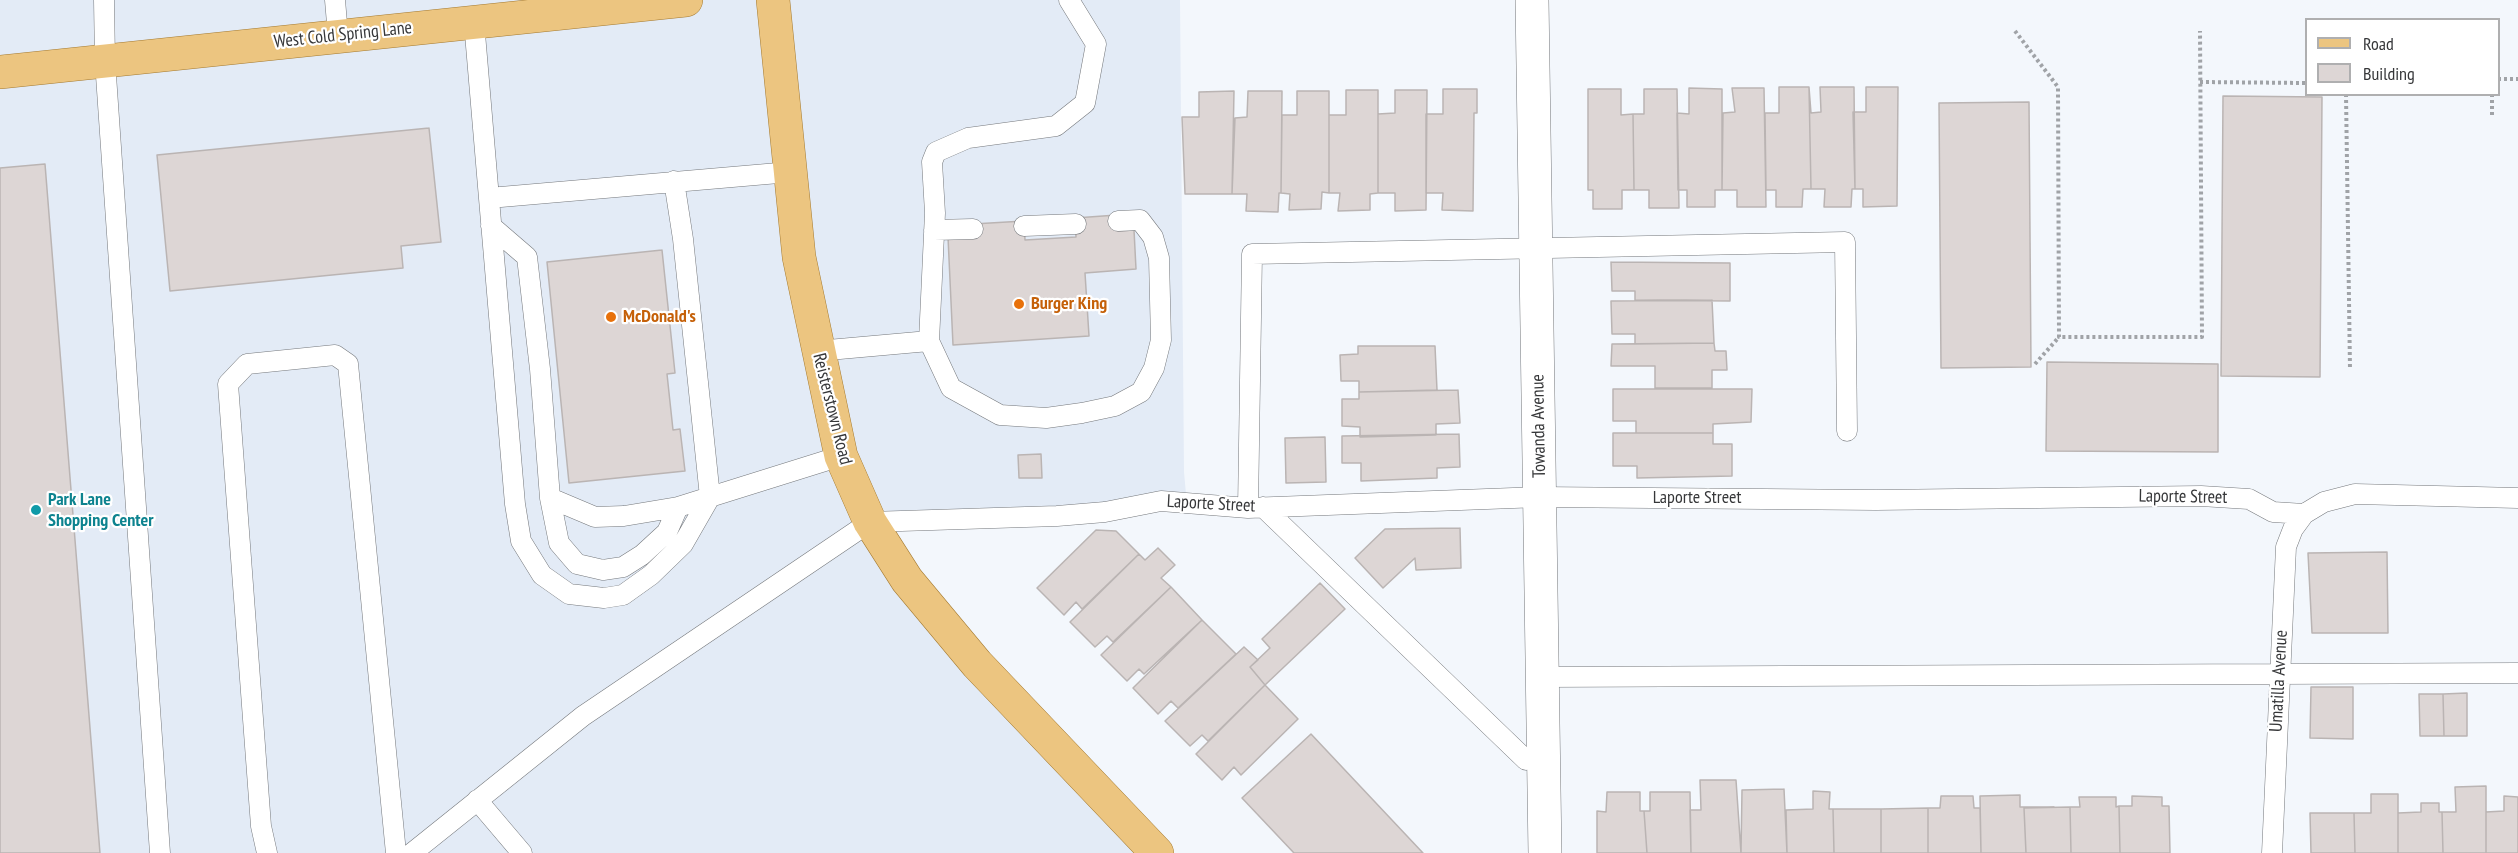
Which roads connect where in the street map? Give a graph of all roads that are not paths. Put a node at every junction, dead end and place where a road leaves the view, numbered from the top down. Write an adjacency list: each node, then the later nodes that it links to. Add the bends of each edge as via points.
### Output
1 (104, 0): 10 (lane)
2 (335, 0): 9 (lane)
3 (686, 0): 7 (main road, West Cold Spring Lane)
4 (773, 0): 12 (main road, Reisterstown Road)
5 (1069, 0): 19 (lane, via 1096,44 1085,103 1056,126 968,138 936,152 932,162)
6 (1532, 0): 21 (street, Towanda Avenue)
7 (607, 4): 8 (main road, West Cold Spring Lane)
8 (474, 22): 9 (main road, West Cold Spring Lane); 14 (lane)
9 (338, 35): 10 (main road, West Cold Spring Lane)
10 (105, 61): 11 (main road, West Cold Spring Lane); 39 (lane)
11 (0, 72)
12 (790, 172): 13 (lane); 23 (main road, Reisterstown Road, via 799,257)
13 (674, 181): 14 (lane); 26 (lane)
14 (489, 198): 17 (lane)
15 (1118, 221): 22 (lane, via 1140,220 1153,237 1159,258 1161,340 1154,368 1141,392 1115,406 1082,413 1046,418 1000,415 951,388)
16 (1076, 224): 18 (lane)
17 (491, 226): 26 (lane, via 515,504 521,541 542,575 570,594 604,598 623,595 683,544); 28 (lane, via 527,256)
18 (1024, 226)
19 (934, 230): 20 (lane); 22 (lane)
20 (973, 230)
21 (1536, 249): 24 (lane, via 1845,242); 27 (street, Towanda Avenue); 31 (lane, via 1252,254)
22 (929, 341): 23 (lane)
23 (817, 351): 25 (main road, Reisterstown Road)
24 (1847, 431)
25 (841, 456): 26 (lane); 33 (main road, Reisterstown Road)
26 (711, 496): 30 (lane)
27 (1540, 497): 31 (lane, Laporte Street); 32 (lane, Laporte Street, via 1887,500 2201,496 2249,499 2273,512); 36 (street, Towanda Avenue)
28 (550, 498): 30 (lane, via 595,517); 30 (lane, via 559,543 577,564 603,570 623,567 642,555 666,532)
29 (2518, 498): 32 (lane, via 2355,494 2324,502)
30 (678, 507)
31 (1256, 508): 33 (lane, Laporte Street, via 1161,501 1057,516); 37 (lane)
32 (2304, 514): 35 (lane, Umatilla Avenue, via 2286,547)
33 (870, 522): 38 (lane, via 583,716); 44 (main road, Reisterstown Road, via 907,580 977,664)
34 (2518, 673): 35 (lane)
35 (2279, 674): 36 (lane); 46 (lane, Umatilla Avenue)
36 (1542, 677): 45 (street, Towanda Avenue)
37 (1526, 760)
38 (477, 800): 42 (lane); 43 (lane)
39 (160, 853)
40 (267, 853): 41 (lane, via 261,825 228,384 247,364 335,355 348,364)
41 (396, 853)
42 (412, 853)
43 (522, 853)
44 (1156, 853)
45 (1545, 853)
46 (2272, 853)

